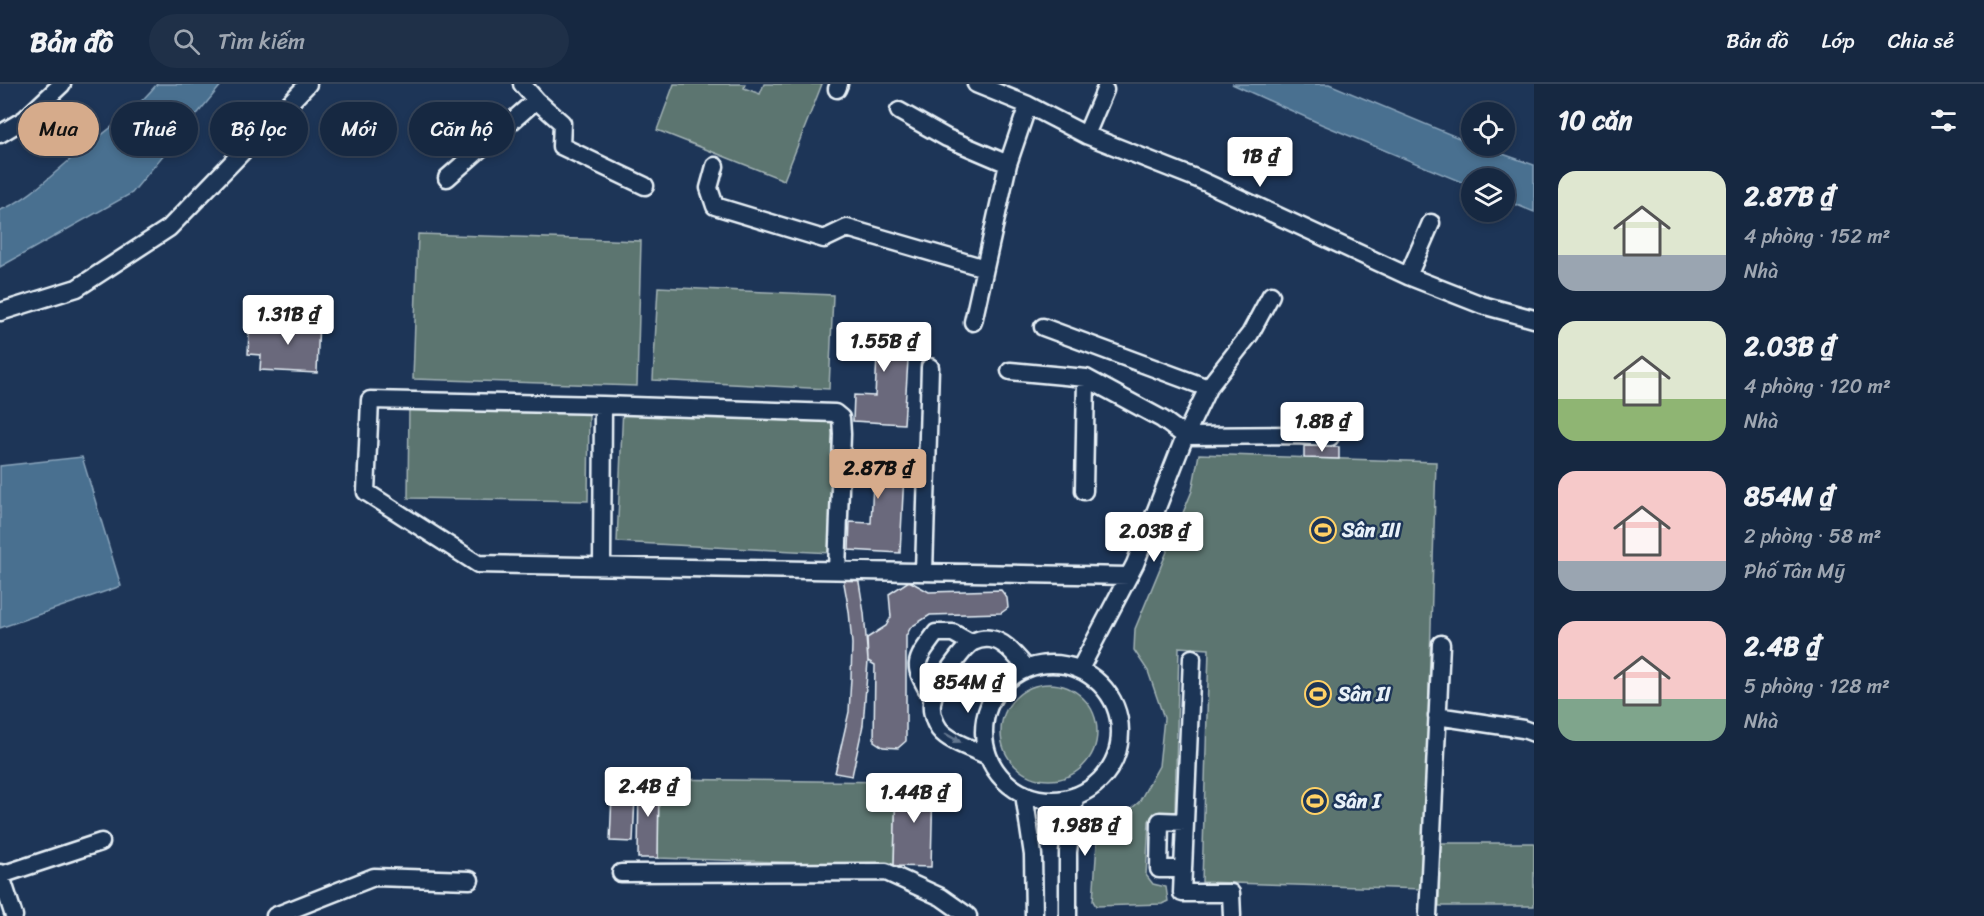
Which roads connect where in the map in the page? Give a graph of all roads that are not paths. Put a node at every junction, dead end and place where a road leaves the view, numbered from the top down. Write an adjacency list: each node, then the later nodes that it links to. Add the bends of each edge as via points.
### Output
1 (62, 84): 9 (street, via 25,119)
2 (308, 84): 19 (street, via 169,228 77,288)
3 (522, 84): 6 (street)
4 (976, 84): 7 (street)
5 (1105, 90): 10 (street)
6 (536, 100): 13 (street); 14 (street, via 562,123 561,146)
7 (1028, 105): 10 (street); 11 (street)
8 (899, 111): 11 (street, via 947,138)
9 (0, 134)
10 (1086, 135): 17 (street, via 1198,179)
11 (1008, 164): 16 (street)
12 (715, 166): 16 (street, via 709,188 715,206 824,239 847,228)
13 (447, 178)
14 (645, 186)
15 (1431, 224): 17 (street)
16 (985, 268): 21 (street)
17 (1408, 276): 20 (street, via 1482,305)
18 (1271, 295): 26 (street, via 1250,334)
19 (0, 312)
20 (1534, 319)
21 (973, 322)
22 (1043, 327): 26 (street)
23 (930, 367): 33 (street)
24 (1010, 371): 25 (street)
25 (1086, 378): 28 (street, via 1162,419); 30 (street)
26 (1208, 388): 28 (street)
27 (603, 405): 31 (street); 31 (street, via 370,400 366,492 478,564); 32 (street, via 834,413 841,418)
28 (1185, 436): 29 (street); 34 (street)
29 (1330, 438)
30 (1084, 491)
31 (602, 566): 32 (street)
32 (837, 570): 33 (street)
33 (924, 572): 34 (street)
34 (1129, 576): 39 (street)
35 (971, 643): 38 (street, via 993,639 1004,644); 40 (street); 40 (street, via 953,633 936,633 920,655 918,672)
36 (1441, 644): 41 (street)
37 (1192, 658): 46 (street)
38 (1026, 668): 39 (street, via 1044,663); 43 (street, via 994,694 986,714)
39 (1080, 669): 45 (street, via 1099,682 1113,700 1120,723 1119,746 1110,767 1095,785)
40 (933, 698): 43 (street, one-way to 43, via 931,709 940,730)
41 (1437, 716): 42 (street); 58 (street)
42 (1534, 733)
43 (988, 756): 44 (street, via 1008,785)
44 (1024, 794): 45 (street, via 1048,800); 55 (street, via 1033,855)
45 (1075, 796): 56 (street, via 1068,852)
46 (1185, 822): 48 (street); 48 (street, via 1160,821 1159,869)
47 (101, 842): 50 (street)
48 (1183, 869): 57 (street, via 1182,893 1232,892)
49 (621, 873): 54 (street, via 886,872 941,897)
50 (0, 874): 52 (street)
51 (470, 880): 53 (street, via 374,877)
52 (14, 916)
53 (275, 916)
54 (968, 916)
55 (1034, 916)
56 (1068, 916)
57 (1232, 916)
58 (1428, 916)

